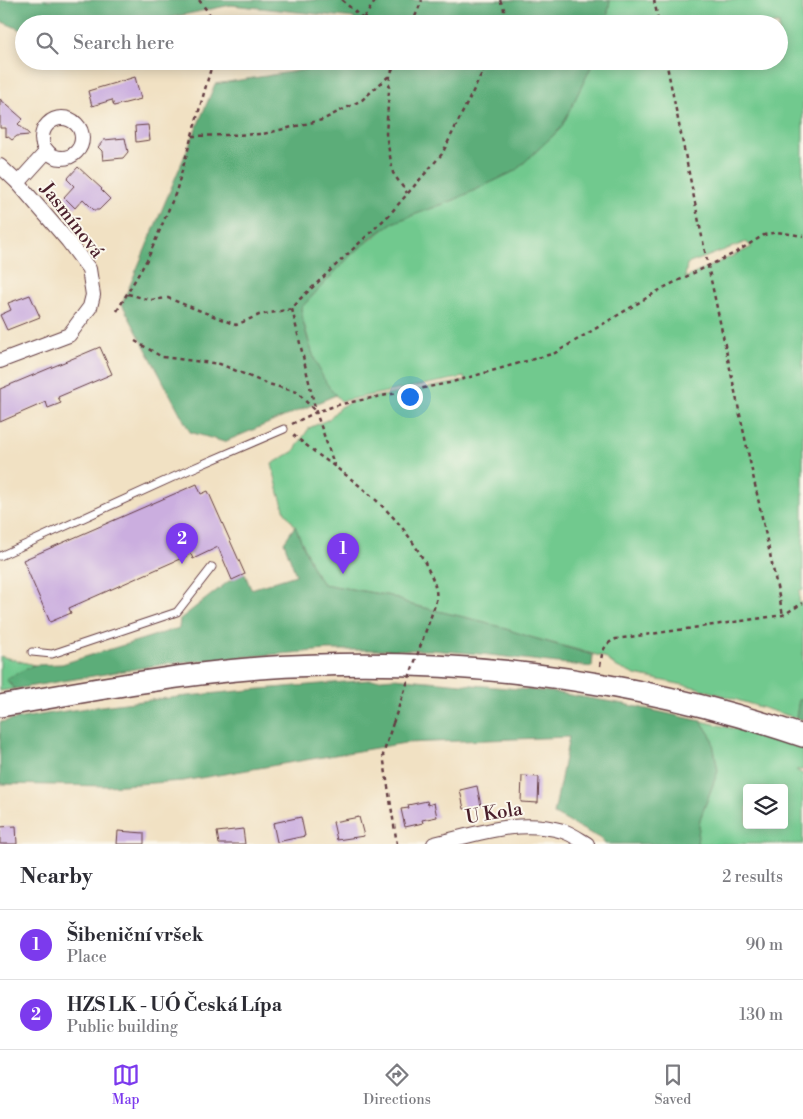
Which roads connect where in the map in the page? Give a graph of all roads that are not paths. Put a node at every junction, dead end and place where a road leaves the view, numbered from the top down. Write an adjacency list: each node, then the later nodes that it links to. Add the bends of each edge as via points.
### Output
1 (47, 151): 3 (street)
2 (0, 166): 3 (street, Jasmínová)
3 (18, 183): 4 (street, Jasmínová, via 89,269 93,295 90,307 69,335)
4 (0, 361)
5 (284, 429): 6 (lane)
6 (0, 556)
7 (212, 567): 8 (lane, via 177,612 52,654)
8 (32, 652)
9 (0, 706): 10 (main road, via 170,678 256,668 404,664 512,671 597,684 704,707)
10 (803, 736)
11 (434, 844): 12 (street, U Kola, via 512,826 539,826 565,832)
12 (587, 844)

